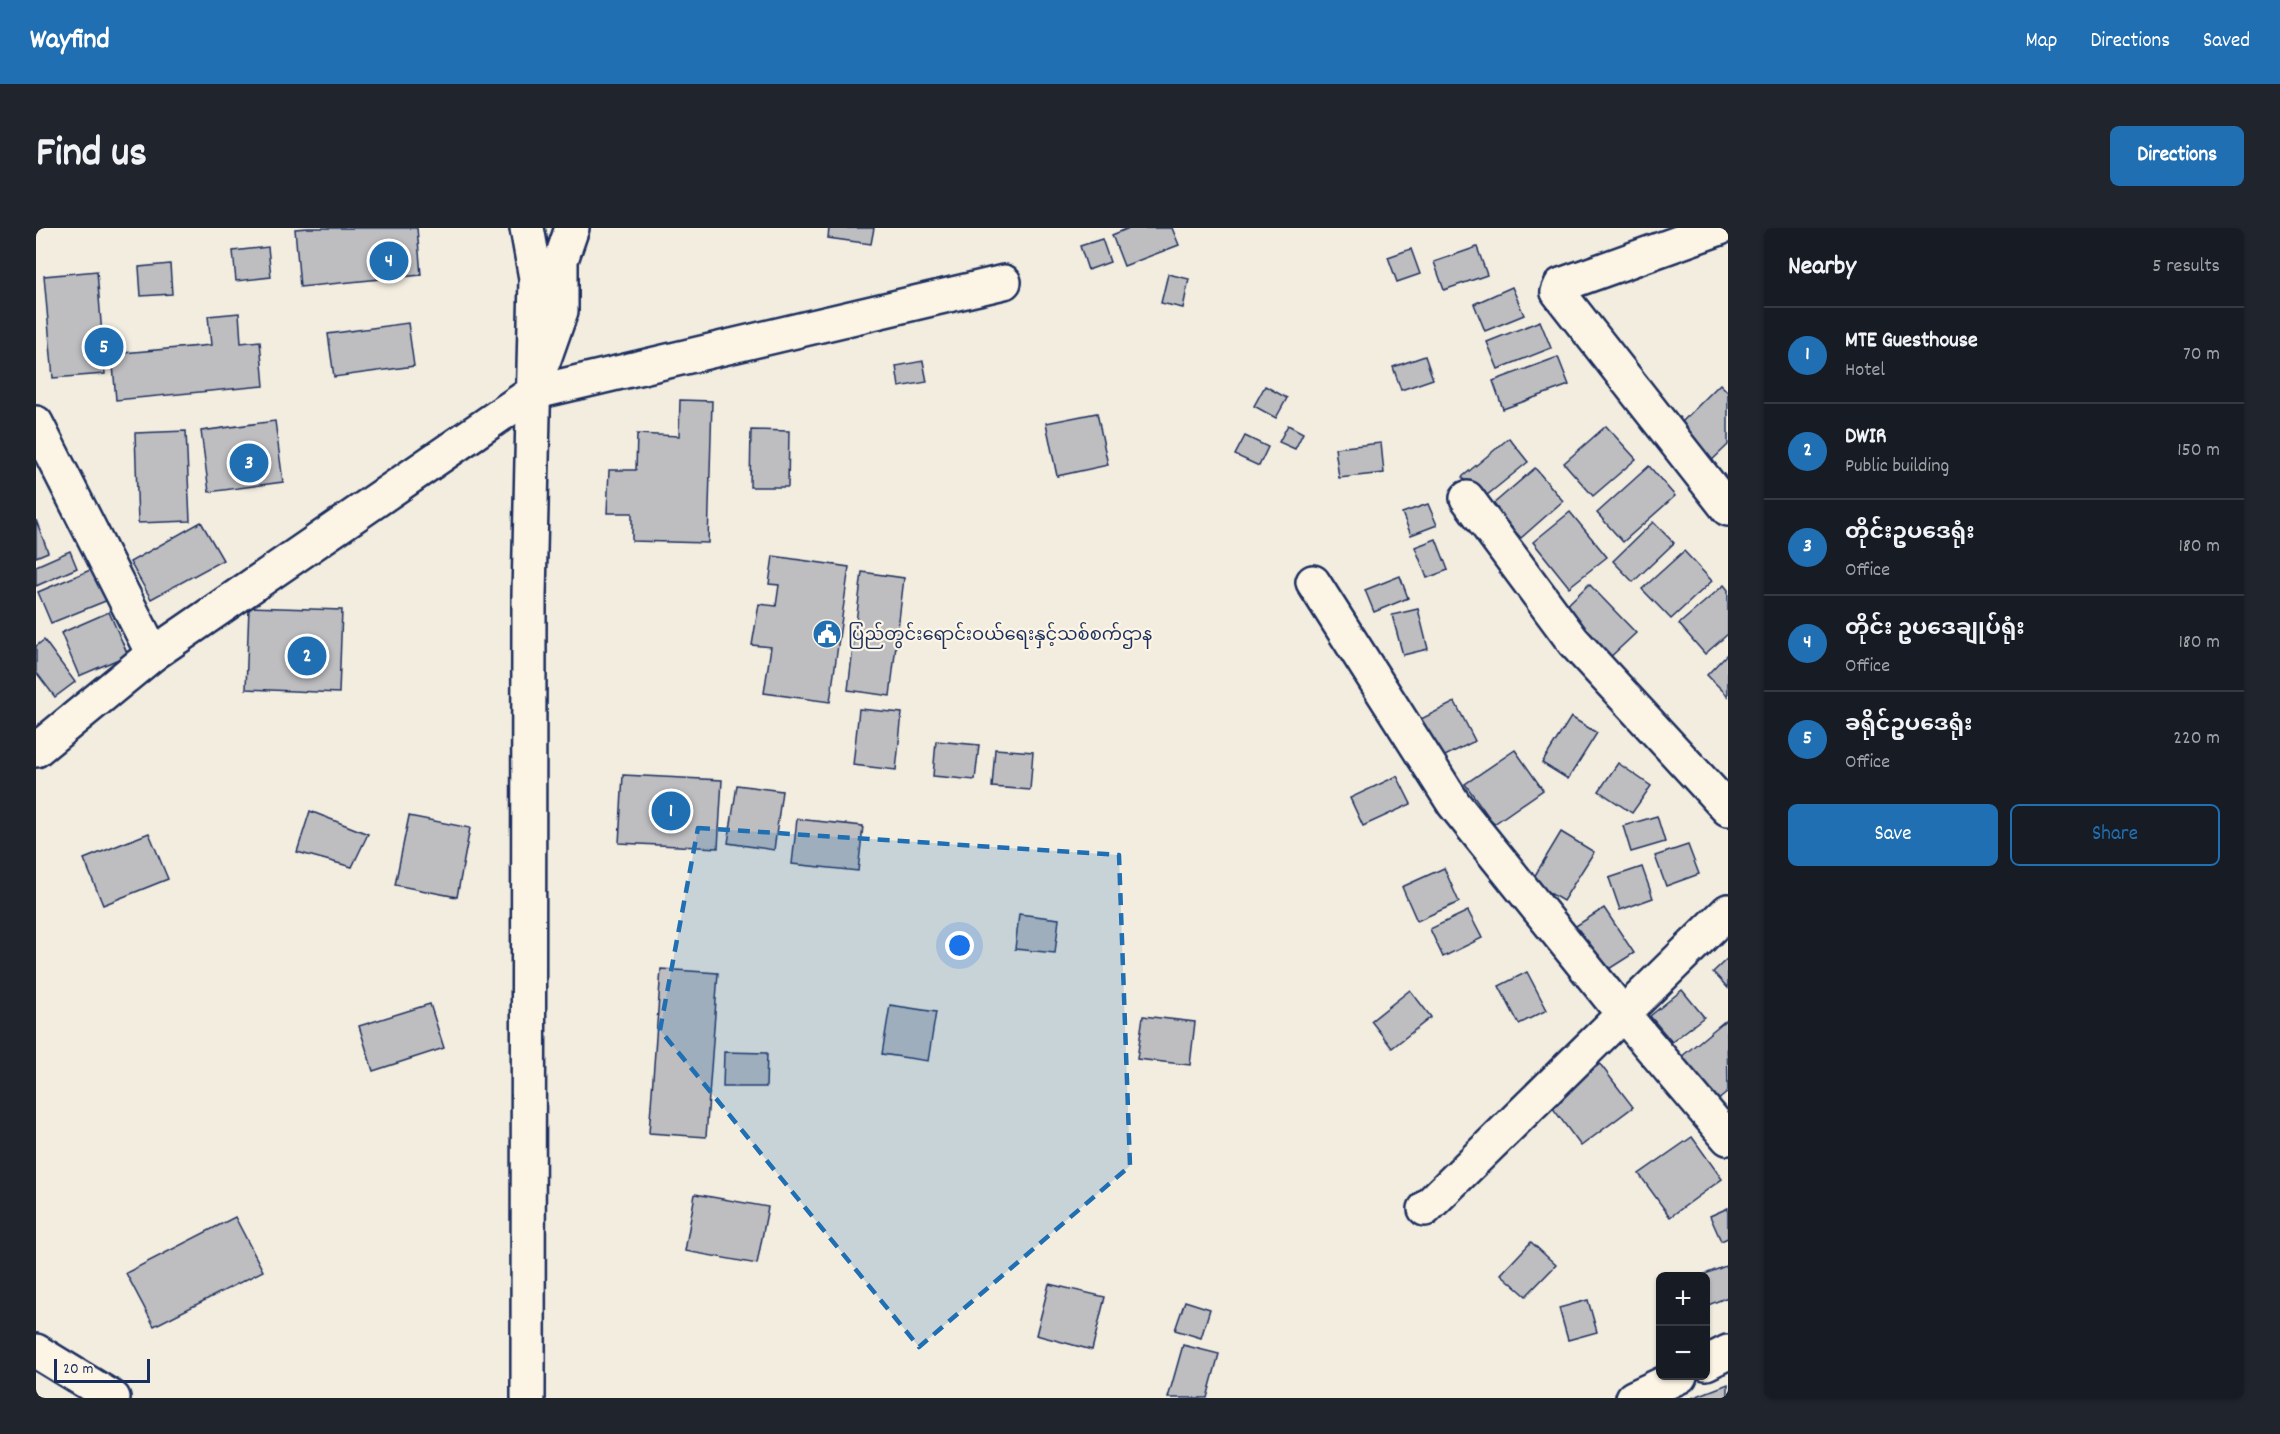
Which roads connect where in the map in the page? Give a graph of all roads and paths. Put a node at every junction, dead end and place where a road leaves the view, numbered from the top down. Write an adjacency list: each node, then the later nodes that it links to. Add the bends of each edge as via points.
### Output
1 (527, 228): 5 (street, via 536,278)
2 (572, 228): 5 (street, via 561,260 561,311)
3 (1720, 228): 8 (street, via 1561,285 1558,292)
4 (1004, 282): 5 (street)
5 (532, 393): 10 (street); 22 (street)
6 (36, 423): 10 (street)
7 (1467, 498): 12 (street, via 1573,641)
8 (1728, 509)
9 (1313, 582): 14 (street, via 1454,804)
10 (153, 654): 11 (street)
11 (36, 750)
12 (1728, 809)
13 (1728, 911): 14 (street)
14 (1623, 1014): 15 (street); 16 (street)
15 (1728, 1138)
16 (1425, 1209)
17 (36, 1351): 21 (street)
18 (1728, 1352): 19 (street)
19 (1710, 1361)
20 (1672, 1380): 23 (street)
21 (113, 1398)
22 (528, 1398)
23 (1634, 1398)

